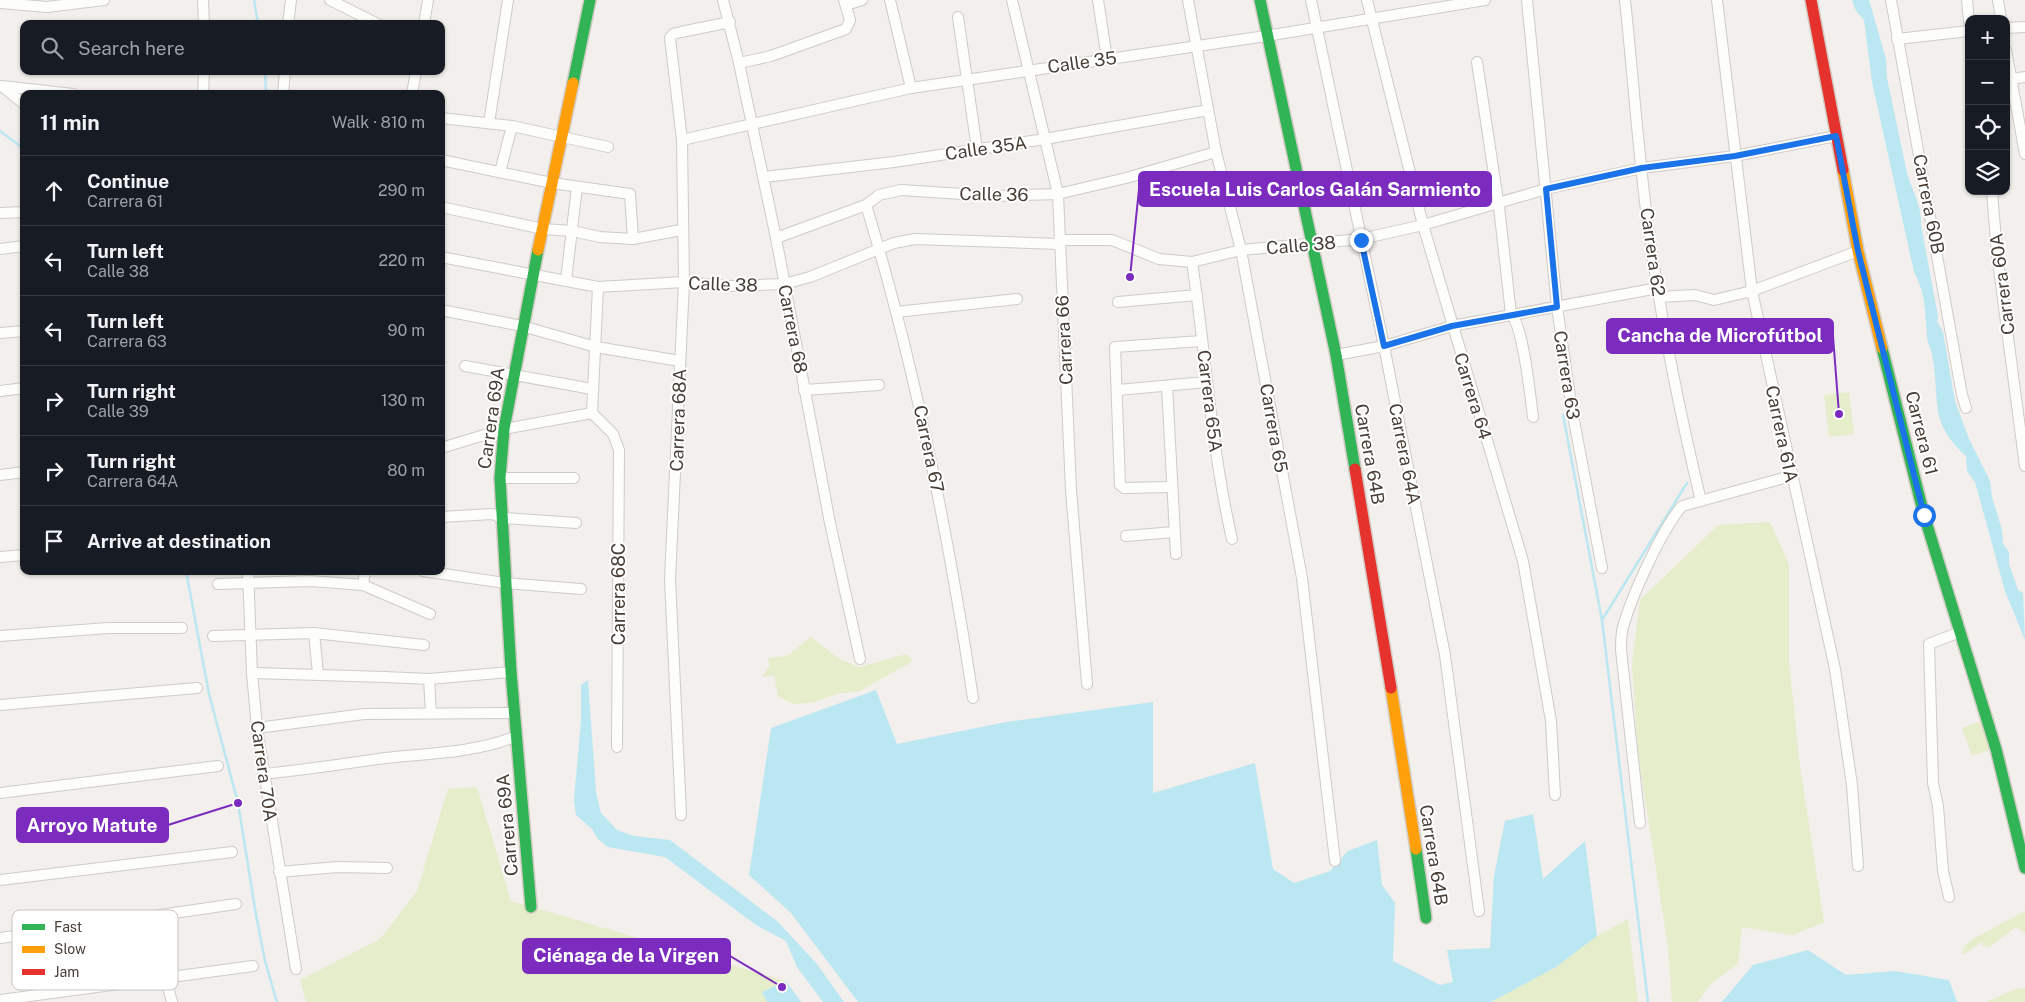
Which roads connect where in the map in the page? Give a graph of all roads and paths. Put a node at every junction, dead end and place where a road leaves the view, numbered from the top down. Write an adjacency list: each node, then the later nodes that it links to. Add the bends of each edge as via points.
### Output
1 (104, 0): 25 (street, via 47,7)
2 (203, 0): 31 (street)
3 (291, 0): 32 (street)
4 (330, 0): 33 (street)
5 (428, 0): 34 (street)
6 (508, 0): 63 (street)
7 (590, 0): 68 (street, Carrera 69A)
8 (723, 0): 35 (street, Carrera 68)
9 (862, 0): 26 (street)
10 (890, 0): 55 (street)
11 (1012, 0): 47 (street, Carrera 66)
12 (1098, 0): 43 (street)
13 (1188, 0): 42 (street, Carrera 65)
14 (1260, 0): 40 (street, Carrera 64B)
15 (1311, 0): 37 (street, Carrera 64A)
16 (1367, 0): 30 (street, Carrera 64)
17 (1485, 0): 30 (street, Calle 35)
18 (1527, 0): 82 (street, Carrera 63)
19 (1625, 0): 77 (street, Carrera 62)
20 (1717, 0): 75 (street, Carrera 61A)
21 (1811, 0): 67 (street, Carrera 61)
22 (1891, 0): 41 (street, Carrera 60B)
23 (1967, 0): 27 (street)
24 (1998, 0): 28 (street)
25 (0, 3)
26 (845, 3): 46 (street, via 850,20 846,28 771,56)
27 (1968, 15)
28 (2000, 15)
29 (958, 17): 52 (street)
30 (1370, 19): 37 (street, Calle 35); 90 (street, Carrera 64)
31 (204, 20)
32 (288, 20)
33 (370, 20)
34 (425, 20)
35 (730, 22): 46 (street, Carrera 68); 70 (street, Carrera 68A, via 673,34 670,38)
36 (2025, 27): 38 (street)
37 (1315, 28): 40 (street, Calle 35); 96 (street, Carrera 64A)
38 (2010, 28)
39 (1965, 31): 41 (street)
40 (1266, 36): 42 (street, Calle 35); 98 (street, Carrera 64B)
41 (1897, 39): 140 (street, Carrera 60B)
42 (1195, 46): 43 (street, Calle 35); 61 (street, Carrera 65)
43 (1107, 59): 47 (street, Calle 35)
44 (2008, 60): 53 (street)
45 (1477, 62): 85 (street)
46 (739, 63): 64 (street, Carrera 68)
47 (1028, 70): 52 (street, Calle 35); 69 (street, Carrera 66)
48 (204, 75): 57 (street)
49 (284, 75): 58 (street)
50 (415, 75): 59 (street)
51 (2025, 77): 53 (street)
52 (967, 79): 55 (street, Calle 35); 72 (street)
53 (2011, 79): 66 (street)
54 (1, 86): 56 (street); 60 (street)
55 (911, 88): 64 (street, Calle 35)
56 (37, 90)
57 (203, 90)
58 (284, 90)
59 (413, 90)
60 (20, 101)
61 (1208, 110): 69 (street, Calle 35A); 73 (street, Carrera 65)
62 (445, 118): 63 (street)
63 (489, 123): 65 (street)
64 (751, 124): 70 (street, Calle 35); 79 (street, Carrera 68)
65 (512, 126): 68 (street); 78 (street)
66 (2023, 130): 74 (street)
67 (1836, 136): 75 (street, Calle 38); 103 (street, Carrera 61)
68 (561, 137): 71 (street); 80 (street, Carrera 69A)
69 (1045, 139): 72 (street, Calle 35A); 83 (street, Carrera 66)
70 (682, 140): 92 (street, Carrera 68A)
71 (608, 147)
72 (977, 149): 79 (street, Calle 35A)
73 (1216, 152): 83 (street, Calle 36); 102 (street, Carrera 65)
74 (2025, 154)
75 (1735, 156): 77 (street, Calle 38); 111 (street, Carrera 61A)
76 (445, 161): 78 (street)
77 (1642, 168): 82 (street, Calle 38); 112 (street, Carrera 62)
78 (500, 172): 80 (street)
79 (764, 177): 94 (street, Carrera 68)
80 (552, 183): 81 (street); 91 (street, Carrera 69A)
81 (576, 187): 93 (street); 95 (street, via 630,194)
82 (1546, 189): 85 (street, Calle 38); 116 (street, Carrera 63)
83 (1058, 194): 86 (street, Calle 36, via 993,196 901,190 879,195); 97 (street, Carrera 66)
84 (1992, 195): 139 (street, Carrera 60A, via 1997,254)
85 (1498, 202): 90 (street, Calle 38); 119 (street)
86 (866, 204): 94 (street, Calle 36); 101 (street, Carrera 67)
87 (445, 208): 91 (street)
88 (20, 212): 89 (street)
89 (0, 213)
90 (1423, 225): 96 (street, Calle 38); 121 (street, Carrera 64)
91 (543, 230): 93 (street); 106 (street, Carrera 69A)
92 (681, 230): 95 (street); 108 (street, Carrera 68A)
93 (572, 231): 95 (street); 107 (street)
94 (776, 238): 109 (street, Carrera 68)
95 (633, 239)
96 (1361, 240): 98 (street, Calle 38); 125 (street, Carrera 64A)
97 (1059, 242): 101 (street, Calle 38, via 915,239); 105 (street, Calle 38, via 1112,240 1159,259); 183 (street, Carrera 66, via 1071,490)
98 (1311, 243): 102 (street, Calle 38); 127 (street, Carrera 64B)
99 (20, 246): 100 (street)
100 (0, 249)
101 (880, 249): 109 (street, Calle 38); 118 (street, Carrera 67)
102 (1241, 250): 105 (street, Calle 38); 199 (street, Carrera 65, via 1302,578)
103 (1858, 251): 111 (street); 172 (street, Carrera 61, via 1924,515)
104 (445, 258): 106 (street, Calle 38)
105 (1192, 262): 113 (street, Carrera 65A)
106 (532, 274): 107 (street, Calle 38); 120 (street, Carrera 69A)
107 (566, 280): 110 (street, Calle 38)
108 (684, 282): 109 (street, Calle 38, via 729,286); 110 (street, Calle 38); 128 (street, Carrera 68A)
109 (784, 284): 136 (street, Carrera 68)
110 (598, 287): 126 (street)
111 (1752, 291): 112 (street, via 1714,300 1695,295); 148 (street, Carrera 61A)
112 (1658, 293): 116 (street); 152 (street, Carrera 62, via 1681,418)
113 (1197, 295): 115 (street); 124 (street, Carrera 65A)
114 (1017, 299): 118 (street)
115 (1118, 302)
116 (1557, 307): 119 (street); 162 (street, Carrera 63, via 1572,410)
117 (445, 311): 120 (street)
118 (896, 312): 185 (street, Carrera 67, via 920,407 954,571)
119 (1511, 314): 121 (street); 142 (street, via 1521,340)
120 (522, 326): 126 (street); 130 (street, Carrera 69A)
121 (1452, 326): 125 (street); 195 (street, Carrera 64, via 1523,561 1550,721)
122 (20, 332): 123 (street)
123 (0, 334)
124 (1202, 341): 131 (street, Carrera 65A); 137 (street, via 1115,347)
125 (1384, 346): 127 (street); 208 (street, Carrera 64A, via 1445,655)
126 (596, 347): 128 (street); 135 (street)
127 (1336, 355): 210 (street, Carrera 64B)
128 (680, 361): 196 (street, Carrera 68A, via 670,579)
129 (465, 366): 130 (street)
130 (514, 373): 135 (street); 143 (street, Carrera 69A)
131 (1206, 382): 133 (street); 158 (street, Carrera 65A)
132 (879, 385): 136 (street)
133 (1167, 386): 137 (street); 151 (street)
134 (20, 388): 138 (street)
135 (592, 389): 141 (street)
136 (804, 390): 178 (street, Carrera 68)
137 (1118, 390): 151 (street, via 1120,485 1124,488)
138 (0, 391)
139 (2020, 407): 145 (street, Carrera 60A)
140 (1966, 408)
141 (592, 413): 143 (street); 191 (street, Carrera 68C, via 617,440)
142 (1533, 418)
143 (504, 429): 144 (street); 149 (street, Carrera 69A)
144 (445, 447)
145 (2025, 466)
146 (20, 472): 147 (street)
147 (0, 475)
148 (1791, 476): 152 (street); 200 (street, Carrera 61A, via 1835,669 1852,784)
149 (500, 478): 150 (street); 154 (street, Carrera 69A)
150 (574, 478)
151 (1171, 488): 156 (street)
152 (1701, 501): 197 (street, via 1682,506 1677,512 1650,563 1623,627 1620,650)
153 (445, 516): 154 (street, via 492,514)
154 (503, 518): 155 (street); 166 (street, Carrera 69A)
155 (576, 522)
156 (1174, 532): 157 (street); 159 (street)
157 (1126, 536)
158 (1232, 539)
159 (1176, 554)
160 (20, 555): 161 (street)
161 (0, 557)
162 (1602, 568)
163 (445, 574): 166 (street)
164 (364, 575): 168 (street)
165 (248, 576): 167 (street); 168 (street); 174 (street, Carrera 70A)
166 (505, 583): 169 (street); 179 (street, Carrera 69A)
167 (218, 584)
168 (363, 585): 170 (street)
169 (582, 588)
170 (430, 614)
171 (182, 628): 175 (street, via 108,628)
172 (1960, 632): 202 (street, Carrera 61, via 1996,749); 205 (street, via 1928,644 1933,783)
173 (314, 633): 174 (street); 177 (street); 181 (street)
174 (250, 634): 176 (street); 180 (street, Carrera 70A)
175 (0, 636)
176 (213, 636)
177 (424, 645)
178 (860, 660)
179 (510, 672): 182 (street); 188 (street, Carrera 69A)
180 (252, 673): 181 (street); 189 (street, Carrera 70A)
181 (318, 674): 182 (street)
182 (430, 679): 187 (street)
183 (1087, 684)
184 (198, 688): 186 (street)
185 (973, 698)
186 (0, 705)
187 (431, 713): 188 (street); 189 (street, via 364,714)
188 (515, 713): 190 (street, Carrera 69A)
189 (257, 728): 193 (street, Carrera 70A)
190 (517, 736): 193 (street, via 492,746 462,751); 207 (street, Carrera 69A)
191 (617, 747)
192 (218, 766): 194 (street)
193 (263, 774): 203 (street, Carrera 70A)
194 (0, 793)
195 (1555, 795)
196 (681, 815)
197 (1640, 823)
198 (232, 852): 204 (street)
199 (1335, 861)
200 (1858, 866)
201 (387, 868): 203 (street, via 338,866)
202 (2025, 868)
203 (279, 872): 212 (street, Carrera 70A)
204 (0, 880)
205 (1949, 897)
206 (236, 904): 209 (street)
207 (531, 907)
208 (1479, 911)
209 (178, 912)
210 (1426, 918)
211 (253, 966): 213 (street)
212 (296, 969)
213 (178, 977)
214 (71, 990): 215 (street)
215 (0, 1000)

